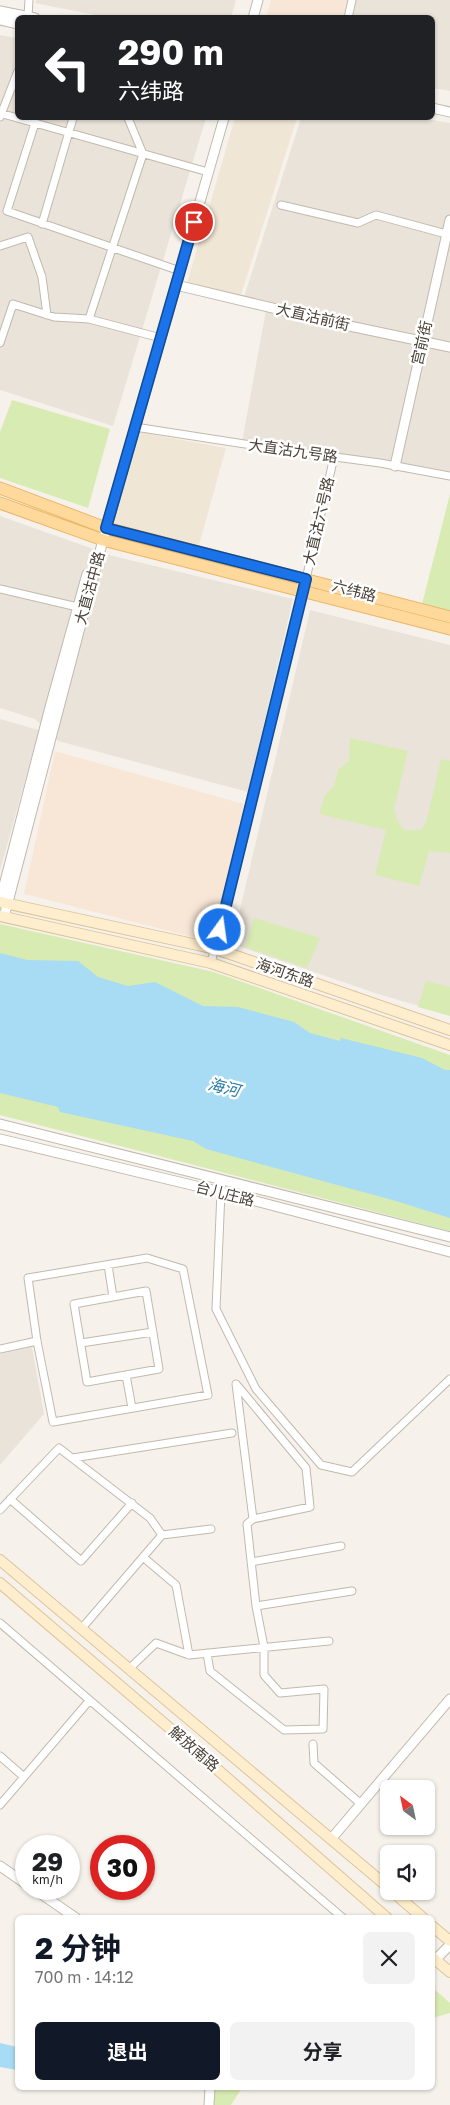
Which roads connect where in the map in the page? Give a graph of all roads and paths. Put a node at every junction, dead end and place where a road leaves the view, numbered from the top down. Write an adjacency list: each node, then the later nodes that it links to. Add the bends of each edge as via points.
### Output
1 (29, 0): 7 (street)
2 (252, 0): 8 (street)
3 (258, 0): 9 (street)
4 (352, 0): 10 (street)
5 (0, 11): 6 (street)
6 (21, 15)
7 (31, 15)
8 (248, 15)
9 (254, 15)
10 (349, 15)
11 (0, 20): 12 (street)
12 (15, 23)
13 (15, 78): 16 (street)
14 (435, 109): 15 (street)
15 (450, 112)
16 (0, 114): 17 (street)
17 (15, 118)
18 (23, 120): 23 (street)
19 (72, 120): 24 (street)
20 (129, 120): 25 (street)
21 (218, 120): 26 (street, 大直沽中路)
22 (223, 120): 26 (street, 大直沽中路)
23 (35, 123): 24 (street); 29 (street, via 7,211)
24 (69, 133): 25 (street); 29 (street)
25 (143, 154): 26 (street); 32 (street)
26 (205, 172): 33 (street, 大直沽中路)
27 (281, 205): 30 (street, via 358,223 376,215)
28 (450, 220): 30 (street, 宫前街)
29 (42, 224): 32 (street)
30 (449, 234): 38 (street, 宫前街)
31 (0, 246): 35 (street, via 28,237 42,277)
32 (112, 248): 33 (street); 36 (street)
33 (177, 270): 34 (street, 大直沽中路); 37 (street, 大直沽中路)
34 (176, 285): 37 (street, 大直沽中路); 38 (street, 大直沽前街)
35 (47, 315): 36 (street); 39 (street, via 13,304)
36 (89, 320): 37 (street)
37 (158, 337): 41 (street, 大直沽中路); 47 (street, 大直沽中路)
38 (422, 341): 40 (street, 大直沽前街); 43 (street, 宫前街)
39 (0, 343)
40 (450, 347)
41 (135, 427): 42 (street, 大直沽九号路); 47 (street, 大直沽中路)
42 (334, 457): 43 (street, 大直沽九号路); 49 (street, 大直沽六号路)
43 (395, 466): 44 (street, 大直沽九号路)
44 (450, 476)
45 (0, 488): 47 (main road, 六纬路)
46 (0, 503): 48 (main road, 六纬路)
47 (104, 527): 48 (street, 大直沽中路); 49 (main road, 六纬路)
48 (100, 539): 51 (main road, 六纬路); 52 (street, 大直沽中路)
49 (306, 579): 51 (street, 大直沽六号路); 53 (main road, 六纬路)
50 (0, 589): 52 (street)
51 (303, 592): 54 (main road, 六纬路); 57 (street, 大直沽六号路)
52 (81, 608): 55 (street, 大直沽中路)
53 (450, 616)
54 (450, 629)
55 (2, 902): 56 (street, 大直沽中路); 57 (main road, 海河东路)
56 (2, 916): 58 (main road, 海河东路)
57 (216, 949): 58 (street, 大直沽六号路); 59 (main road, 海河东路)
58 (211, 963): 60 (main road, 海河东路)
59 (450, 1030)
60 (450, 1045)
61 (0, 1124): 64 (street, 台儿庄路)
62 (0, 1139): 63 (street, 台儿庄路)
63 (221, 1192): 65 (street, 台儿庄路); 73 (street, via 216,1309 256,1389 322,1465 352,1472)
64 (450, 1237)
65 (450, 1252)
66 (108, 1264): 67 (street); 69 (street, via 28,1278); 74 (street, via 147,1258 183,1269 208,1394)
67 (113, 1297): 68 (street, via 146,1291); 70 (street, via 74,1304)
68 (153, 1332): 70 (street); 72 (street, via 159,1369)
69 (37, 1342): 71 (street); 74 (street, via 53,1422)
70 (81, 1343): 72 (street, via 87,1382)
71 (0, 1349)
72 (126, 1375): 74 (street)
73 (450, 1379)
74 (132, 1408)
75 (232, 1433): 76 (street)
76 (73, 1458): 77 (street, via 59,1448); 78 (street)
77 (10, 1499): 78 (street, via 81,1561); 79 (street)
78 (132, 1503): 82 (street, via 150,1518)
79 (0, 1510)
80 (253, 1519): 80 (street, via 243,1442 236,1384 306,1468 310,1507); 86 (street, via 248,1524)
81 (211, 1529): 82 (street)
82 (162, 1535): 84 (street)
83 (341, 1546): 86 (street)
84 (143, 1558): 91 (street); 95 (street, via 176,1585)
85 (0, 1560): 91 (main road, 解放南路)
86 (251, 1562): 89 (street)
87 (0, 1583): 112 (main road, 解放南路)
88 (352, 1591): 89 (street)
89 (256, 1606): 93 (street)
90 (0, 1623): 98 (street)
91 (82, 1628): 96 (main road, 解放南路)
92 (329, 1641): 93 (street)
93 (264, 1648): 94 (street); 94 (street, via 264,1675 280,1693 324,1689 323,1729 284,1730 210,1671)
94 (207, 1654): 95 (street)
95 (189, 1655): 96 (street, via 156,1643)
96 (130, 1668): 104 (main road, 解放南路)
97 (450, 1699): 102 (street)
98 (90, 1701): 101 (street); 111 (street)
99 (313, 1744): 102 (street, via 314,1763)
100 (0, 1756): 101 (street)
101 (24, 1777): 103 (street)
102 (361, 1804): 104 (street)
103 (0, 1805)
104 (332, 1838): 107 (main road, 解放南路)
105 (0, 1866): 106 (street)
106 (15, 1876)
107 (380, 1880)
108 (50, 1900): 110 (street)
109 (402, 1900): 113 (main road)
110 (72, 1915)
111 (340, 1915)
112 (383, 1915)
113 (419, 1915)
114 (435, 1928): 115 (main road)
115 (450, 1941)
116 (450, 1945): 117 (street)
117 (435, 1957)
118 (435, 1959): 119 (main road)
119 (449, 1968)
120 (210, 2090): 121 (street)
121 (209, 2105)

